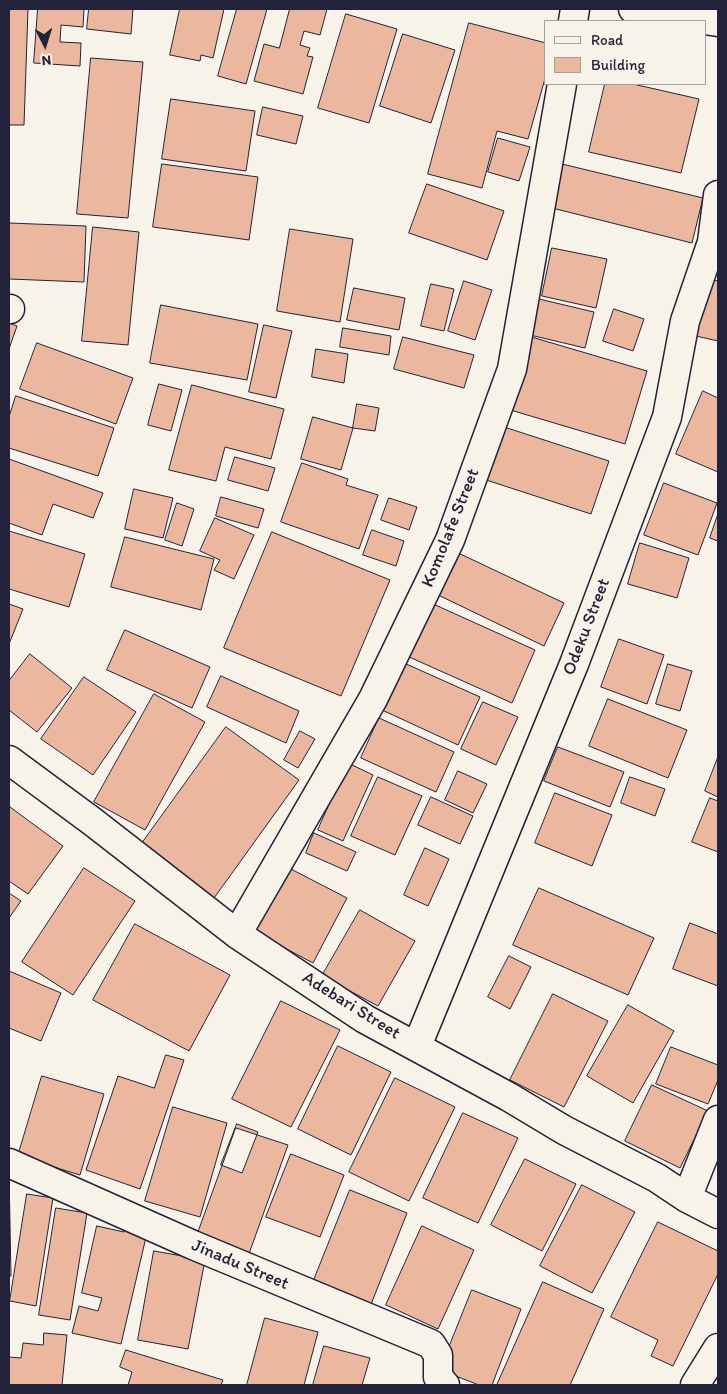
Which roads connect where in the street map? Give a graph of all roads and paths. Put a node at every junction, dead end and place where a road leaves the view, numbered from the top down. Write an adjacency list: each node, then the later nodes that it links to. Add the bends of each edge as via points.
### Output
1 (632, 9): 2 (street)
2 (705, 20)
3 (562, 85): 6 (street, Komolafe Street, via 512,369 450,540 372,699)
4 (718, 196): 7 (street, Odeku Street, via 712,242 684,321 666,417 574,664)
5 (9, 760): 6 (street, Adebari Street)
6 (237, 934): 7 (street, Adebari Street, via 365,1019)
7 (418, 1046): 10 (street, Adebari Street)
8 (718, 1120): 10 (street)
9 (9, 1164): 13 (street, Jinadu Street, via 192,1245 431,1344 438,1355 438,1377)
10 (688, 1198): 11 (street, Adebari Street)
11 (718, 1214)
12 (718, 1348): 14 (street)
13 (445, 1385)
14 (696, 1385)

